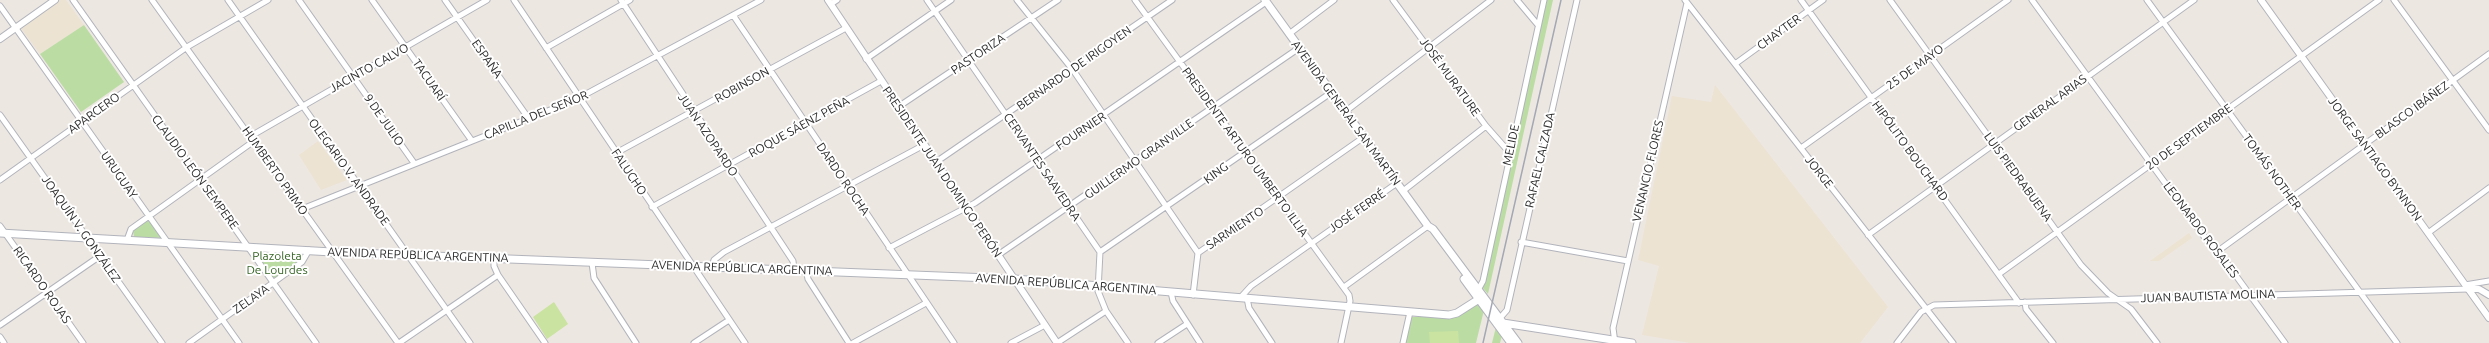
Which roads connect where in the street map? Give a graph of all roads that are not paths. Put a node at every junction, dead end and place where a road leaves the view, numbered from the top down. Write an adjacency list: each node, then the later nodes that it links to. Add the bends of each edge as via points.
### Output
1 (55, 0): 50 (street)
2 (73, 0): 73 (street, CLAUDIO LEÓN SEMPERE)
3 (152, 0): 54 (street, HUMBERTO PRIMO)
4 (228, 0): 44 (street, OLEGARIO V. ANDRADE)
5 (268, 0): 44 (street, APARCERO)
6 (299, 0): 69 (street, 9 DE JULIO)
7 (372, 0): 55 (street, TACUARÍ)
8 (445, 0): 45 (street, ESPAÑA)
9 (488, 0): 45 (street, JACINTO CALVO)
10 (514, 0): 56 (street, FALUCHO)
11 (630, 0): 38 (street)
12 (761, 0): 43 (street, CAPILLA DEL SEÑOR)
13 (837, 0): 39 (street)
14 (926, 0): 42 (street, CERVANTES SAAVEDRA)
15 (951, 0): 42 (street)
16 (1017, 0): 47 (street)
17 (1058, 0): 47 (street, PASTORIZA)
18 (1135, 0): 46 (street, PRESIDENTE ARTURO UMBERTO ILLIA)
19 (1172, 0): 46 (street, BERNARDO DE IRIGOYEN)
20 (1334, 0): 52 (street)
21 (1393, 0): 58 (street, JOSÉ MURATURE)
22 (1491, 0): 58 (street)
23 (1517, 0): 49 (street)
24 (1544, 0): 49 (street, MELIDE)
25 (1577, 0): 135 (street, RAFAEL CALZADA)
26 (1801, 0): 41 (street, HIPÓLITO BOUCHARD)
27 (1823, 0): 41 (street, CHAYTER)
28 (1890, 0): 60 (street, LUIS PIEDRABUENA)
29 (2008, 0): 60 (street, 25 DE MAYO)
30 (2032, 0): 70 (street, LEONARDO ROSALES)
31 (2147, 0): 48 (street, TOMÁS NOTHER)
32 (2194, 0): 48 (street, GENERAL ARIAS)
33 (2261, 0): 62 (street, JORGE SANTIAGO BYNNON)
34 (2379, 0): 62 (street, 20 DE SEPTIEMBRE)
35 (2394, 0): 71 (street)
36 (1265, 1): 52 (main road, AVENIDA GENERAL SAN MARTÍN); 65 (street, FOURNIER)
37 (1686, 1): 66 (street, JORGE); 148 (street, VENANCIO FLORES)
38 (622, 2): 56 (street); 61 (street, JUAN AZOPARDO)
39 (829, 2): 51 (street, PRESIDENTE JUAN DOMINGO PERÓN)
40 (0, 6): 50 (street, URUGUAY)
41 (1808, 10): 66 (street, CHAYTER); 76 (street, HIPÓLITO BOUCHARD)
42 (934, 12): 63 (street); 64 (street, CERVANTES SAAVEDRA)
43 (733, 15): 61 (street, CAPILLA DEL SEÑOR); 67 (street, DARDO ROCHA)
44 (240, 16): 54 (street, APARCERO); 77 (street, OLEGARIO V. ANDRADE)
45 (457, 17): 55 (street, JACINTO CALVO); 86 (street, ESPAÑA)
46 (1148, 17): 65 (street, PRESIDENTE ARTURO UMBERTO ILLIA); 68 (street, BERNARDO DE IRIGOYEN)
47 (1030, 19): 64 (street, PASTORIZA); 68 (street)
48 (2163, 22): 70 (street, GENERAL ARIAS); 80 (street, TOMÁS NOTHER)
49 (1538, 25): 101 (street, MELIDE)
50 (16, 28): 53 (street); 87 (street, URUGUAY)
51 (846, 28): 63 (street, PRESIDENTE JUAN DOMINGO PERÓN); 67 (street, ROBINSON)
52 (1290, 34): 57 (main road, AVENIDA GENERAL SAN MARTÍN)
53 (0, 39)
54 (187, 47): 73 (street, APARCERO); 91 (street, HUMBERTO PRIMO)
55 (406, 47): 69 (street, JACINTO CALVO); 94 (street, TACUARÍ)
56 (546, 48): 75 (street, FALUCHO)
57 (1299, 48): 74 (main road, AVENIDA GENERAL SAN MARTÍN); 79 (street, GUILLERMO GRANVILLE)
58 (1429, 49): 81 (street); 89 (street, JOSÉ MURATURE)
59 (2489, 54): 71 (street, BLASCO IBÁÑEZ)
60 (1930, 56): 76 (street, 25 DE MAYO); 95 (street, LUIS PIEDRABUENA)
61 (656, 57): 75 (street, CAPILLA DEL SEÑOR); 82 (street, JUAN AZOPARDO)
62 (2301, 57): 80 (street, 20 DE SEPTIEMBRE); 96 (street, JORGE SANTIAGO BYNNON)
63 (866, 58): 72 (street, PRESIDENTE JUAN DOMINGO PERÓN)
64 (969, 60): 78 (street, PASTORIZA); 85 (street, CERVANTES SAAVEDRA)
65 (1180, 62): 79 (street, PRESIDENTE ARTURO UMBERTO ILLIA); 84 (street, FOURNIER)
66 (1735, 64): 98 (street, JORGE)
67 (770, 69): 82 (street, ROBINSON); 88 (street, DARDO ROCHA)
68 (1073, 70): 84 (street); 85 (street, BERNARDO DE IRIGOYEN)
69 (354, 76): 77 (street, JACINTO CALVO); 106 (street, 9 DE JULIO)
70 (2087, 76): 95 (street, GENERAL ARIAS); 107 (street, LEONARDO ROSALES)
71 (2453, 80): 90 (street); 96 (street, BLASCO IBÁÑEZ)
72 (881, 81): 78 (street, PRESIDENTE JUAN DOMINGO PERÓN); 88 (street, ROQUE SÁENZ PEÑA)
73 (133, 85): 87 (street, APARCERO); 110 (street, CLAUDIO LEÓN SEMPERE)
74 (1332, 92): 81 (main road, AVENIDA GENERAL SAN MARTÍN); 100 (street, KING)
75 (579, 98): 86 (street, CAPILLA DEL SEÑOR); 99 (street, FALUCHO)
76 (1872, 99): 98 (street, 25 DE MAYO); 114 (street, HIPÓLITO BOUCHARD)
77 (302, 106): 91 (street, JACINTO CALVO); 112 (street, OLEGARIO V. ANDRADE)
78 (898, 107): 97 (street, PRESIDENTE JUAN DOMINGO PERÓN)
79 (1213, 107): 100 (street, PRESIDENTE ARTURO UMBERTO ILLIA); 104 (street, GUILLERMO GRANVILLE)
80 (2227, 109): 107 (street, 20 DE SEPTIEMBRE); 118 (street, TOMÁS NOTHER)
81 (1346, 111): 92 (main road, AVENIDA GENERAL SAN MARTÍN)
82 (693, 112): 99 (street, ROBINSON); 108 (street, JUAN AZOPARDO)
83 (0, 115): 102 (street, JOAQUÍN V. GONZÁLEZ)
84 (1105, 115): 103 (street, FOURNIER); 104 (street)
85 (1006, 116): 103 (street, CERVANTES SAAVEDRA); 105 (street, BERNARDO DE IRIGOYEN)
86 (529, 119): 94 (street, CAPILLA DEL SEÑOR)
87 (82, 122): 102 (street, APARCERO); 124 (street, URUGUAY)
88 (805, 124): 108 (street, ROQUE SÁENZ PEÑA); 113 (street, DARDO ROCHA)
89 (1486, 126): 101 (street, JOSÉ MURATURE); 116 (street, JOSÉ FERRÉ)
90 (2489, 130)
91 (251, 136): 93 (street, HUMBERTO PRIMO)
92 (1364, 137): 111 (main road, AVENIDA GENERAL SAN MARTÍN); 117 (street, SARMIENTO)
93 (254, 141): 110 (street); 123 (street, HUMBERTO PRIMO)
94 (472, 141): 106 (street, CAPILLA DEL SEÑOR)
95 (1995, 144): 114 (street, GENERAL ARIAS); 128 (street, LUIS PIEDRABUENA)
96 (2364, 144): 118 (street, BLASCO IBÁÑEZ); 130 (street, JORGE SANTIAGO BYNNON)
97 (924, 145): 105 (street, PRESIDENTE JUAN DOMINGO PERÓN); 113 (street)
98 (1801, 148): 131 (street, JORGE)
99 (616, 152): 120 (street, FALUCHO)
100 (1245, 152): 117 (street, PRESIDENTE ARTURO UMBERTO ILLIA); 122 (street, KING)
101 (1509, 152): 163 (street, MELIDE)
102 (31, 158): 109 (street, APARCERO); 132 (street, JOAQUÍN V. GONZÁLEZ)
103 (1037, 160): 119 (street, FOURNIER); 121 (street, CERVANTES SAAVEDRA)
104 (1136, 161): 121 (street, GUILLERMO GRANVILLE); 122 (street)
105 (936, 162): 119 (street, PRESIDENTE JUAN DOMINGO PERÓN)
106 (414, 163): 112 (street, CAPILLA DEL SEÑOR)
107 (2152, 164): 128 (street, 20 DE SEPTIEMBRE); 140 (street, LEONARDO ROSALES, via 2208,242)
108 (729, 166): 120 (street, ROQUE SÁENZ PEÑA); 127 (street, JUAN AZOPARDO)
109 (0, 180)
110 (200, 180): 124 (street); 137 (street, CLAUDIO LEÓN SEMPERE)
111 (1397, 183): 116 (main road, AVENIDA GENERAL SAN MARTÍN); 136 (street, JOSÉ FERRÉ)
112 (359, 185): 123 (street, CAPILLA DEL SEÑOR); 144 (street, OLEGARIO V. ANDRADE)
113 (847, 186): 127 (street); 138 (street, DARDO ROCHA)
114 (1935, 186): 131 (street, GENERAL ARIAS); 155 (street, HIPÓLITO BOUCHARD)
115 (2489, 188): 130 (street)
116 (1403, 191): 126 (main road, AVENIDA GENERAL SAN MARTÍN)
117 (1279, 198): 136 (street, PRESIDENTE ARTURO UMBERTO ILLIA); 143 (street, SARMIENTO)
118 (2290, 198): 140 (street, BLASCO IBÁÑEZ); 164 (street, TOMÁS NOTHER)
119 (968, 206): 138 (street, FOURNIER); 145 (street, PRESIDENTE JUAN DOMINGO PERÓN)
120 (652, 207): 150 (street, FALUCHO)
121 (1069, 207): 142 (street, CERVANTES SAAVEDRA); 145 (street, GUILLERMO GRANVILLE)
122 (1168, 207): 142 (street, KING); 143 (street)
123 (302, 209): 141 (street, HUMBERTO PRIMO)
124 (148, 216): 133 (street, via 130,229); 134 (street, URUGUAY)
125 (0, 226): 129 (street, RICARDO ROJAS)
126 (1428, 226): 161 (street); 163 (main road, AVENIDA GENERAL SAN MARTÍN, via 1433,229); 171 (main road, AVENIDA GENERAL SAN MARTÍN)
127 (770, 227): 151 (street, via 724,252 714,260); 152 (street, JUAN AZOPARDO, via 793,261)
128 (2057, 231): 155 (street, 20 DE SEPTIEMBRE); 172 (street, LUIS PIEDRABUENA, via 2086,271)
129 (2, 233): 132 (main road, AVENIDA REPÚBLICA ARGENTINA); 165 (street, RICARDO ROJAS)
130 (2428, 233): 162 (street, JORGE SANTIAGO BYNNON)
131 (1868, 235): 177 (street, JORGE)
132 (87, 238): 133 (main road, AVENIDA REPÚBLICA ARGENTINA); 146 (street, JOAQUÍN V. GONZÁLEZ)
133 (126, 240): 134 (main road, AVENIDA REPÚBLICA ARGENTINA)
134 (167, 242): 137 (main road, AVENIDA REPÚBLICA ARGENTINA); 182 (street, URUGUAY)
135 (1521, 242): 148 (street); 184 (street, RAFAEL CALZADA, via 1506,310)
136 (1311, 243): 161 (street, PRESIDENTE ARTURO UMBERTO ILLIA); 170 (street, JOSÉ FERRÉ, via 1251,286)
137 (248, 247): 139 (main road, AVENIDA REPÚBLICA ARGENTINA); 159 (street, CLAUDIO LEÓN SEMPERE)
138 (889, 248): 154 (street, DARDO ROCHA)
139 (309, 250): 141 (main road, AVENIDA REPÚBLICA ARGENTINA); 159 (street, ZELAYA, via 302,262)
140 (2218, 251): 167 (street, LEONARDO ROSALES)
141 (332, 252): 144 (main road, AVENIDA REPÚBLICA ARGENTINA); 197 (street, HUMBERTO PRIMO)
142 (1100, 252): 160 (street)
143 (1198, 253): 168 (street, SARMIENTO)
144 (408, 255): 147 (main road, AVENIDA REPÚBLICA ARGENTINA); 178 (street, OLEGARIO V. ANDRADE)
145 (998, 255): 157 (street, PRESIDENTE JUAN DOMINGO PERÓN)
146 (100, 256): 165 (street); 193 (street, JOAQUÍN V. GONZÁLEZ)
147 (494, 258): 149 (main road, AVENIDA REPÚBLICA ARGENTINA); 156 (street)
148 (1628, 261): 189 (street, VENANCIO FLORES, via 1613,328)
149 (592, 263): 150 (main road, AVENIDA REPÚBLICA ARGENTINA); 200 (street, via 594,278)
150 (692, 266): 151 (main road, AVENIDA REPÚBLICA ARGENTINA); 183 (street, FALUCHO)
151 (712, 266): 152 (main road, AVENIDA REPÚBLICA ARGENTINA)
152 (794, 269): 153 (main road, AVENIDA REPÚBLICA ARGENTINA)
153 (806, 269): 154 (main road, AVENIDA REPÚBLICA ARGENTINA); 203 (street, via 808,279)
154 (905, 274): 157 (main road, AVENIDA REPÚBLICA ARGENTINA); 174 (street, DARDO ROCHA)
155 (1999, 274): 175 (street, HIPÓLITO BOUCHARD)
156 (498, 275): 178 (street); 199 (street)
157 (1015, 279): 160 (main road, AVENIDA REPÚBLICA ARGENTINA); 187 (street, PRESIDENTE JUAN DOMINGO PERÓN)
158 (2489, 281): 162 (street, JUAN BAUTISTA MOLINA)
159 (274, 283): 182 (street, ZELAYA); 196 (street, CLAUDIO LEÓN SEMPERE)
160 (1097, 285): 166 (main road, AVENIDA REPÚBLICA ARGENTINA); 179 (street)
161 (1344, 287): 176 (street, PRESIDENTE ARTURO UMBERTO ILLIA, via 1350,297)
162 (2467, 287): 164 (street, JUAN BAUTISTA MOLINA); 169 (street, JUAN BAUTISTA MOLINA, via 2479,289); 181 (street, JORGE SANTIAGO BYNNON)
163 (1478, 290): 184 (main road, AVENIDA GENERAL SAN MARTÍN)
164 (2359, 291): 167 (street, JUAN BAUTISTA MOLINA); 221 (street, TOMÁS NOTHER)
165 (47, 292): 186 (street); 192 (street, RICARDO ROJAS)
166 (1171, 292): 168 (main road, AVENIDA REPÚBLICA ARGENTINA); 185 (street, via 1173,301)
167 (2250, 294): 172 (street, JUAN BAUTISTA MOLINA); 220 (street, LEONARDO ROSALES)
168 (1193, 295): 170 (main road, AVENIDA REPÚBLICA ARGENTINA)
169 (2489, 295)
170 (1244, 298): 176 (main road, AVENIDA REPÚBLICA ARGENTINA); 211 (street)
171 (1479, 299): 180 (main road, AVENIDA REPÚBLICA ARGENTINA, via 1449,315); 190 (main road, AVENIDA GENERAL SAN MARTÍN)
172 (2118, 299): 173 (street, JUAN BAUTISTA MOLINA); 219 (street, LUIS PIEDRABUENA, via 2131,309)
173 (2025, 302): 175 (street, JUAN BAUTISTA MOLINA); 218 (street, via 2026,309)
174 (926, 303): 204 (street); 205 (street, DARDO ROCHA)
175 (2019, 303): 177 (street, JUAN BAUTISTA MOLINA, via 1934,305)
176 (1349, 306): 180 (main road, AVENIDA REPÚBLICA ARGENTINA); 212 (street)
177 (1926, 308): 216 (street); 217 (street, JORGE)
178 (446, 310): 197 (street); 198 (street, OLEGARIO V. ANDRADE)
179 (1106, 312): 207 (street); 208 (street)
180 (1410, 312): 213 (street)
181 (2489, 318)
182 (222, 319): 194 (street, ZELAYA); 195 (street, URUGUAY)
183 (729, 320): 201 (street); 202 (street, FALUCHO)
184 (1501, 320): 189 (main road); 214 (main road, AVENIDA GENERAL SAN MARTÍN)
185 (1187, 324): 209 (street); 210 (street)
186 (0, 325)
187 (1045, 325): 206 (street); 207 (street, PRESIDENTE JUAN DOMINGO PERÓN)
188 (0, 337): 191 (street)
189 (1614, 341): 215 (main road)
190 (1509, 342)
191 (4, 343)
192 (83, 343)
193 (162, 343)
194 (189, 343)
195 (239, 343)
196 (316, 343)
197 (398, 343)
198 (470, 343)
199 (545, 343)
200 (636, 343)
201 (694, 343)
202 (744, 343)
203 (849, 343)
204 (853, 343)
205 (954, 343)
206 (1011, 343)
207 (1057, 343)
208 (1128, 343)
209 (1158, 343)
210 (1200, 343)
211 (1272, 343)
212 (1342, 343)
213 (1403, 343)
214 (1518, 343)
215 (1632, 343)
216 (1897, 343)
217 (1953, 343)
218 (2053, 343)
219 (2157, 343)
220 (2285, 343)
221 (2397, 343)

